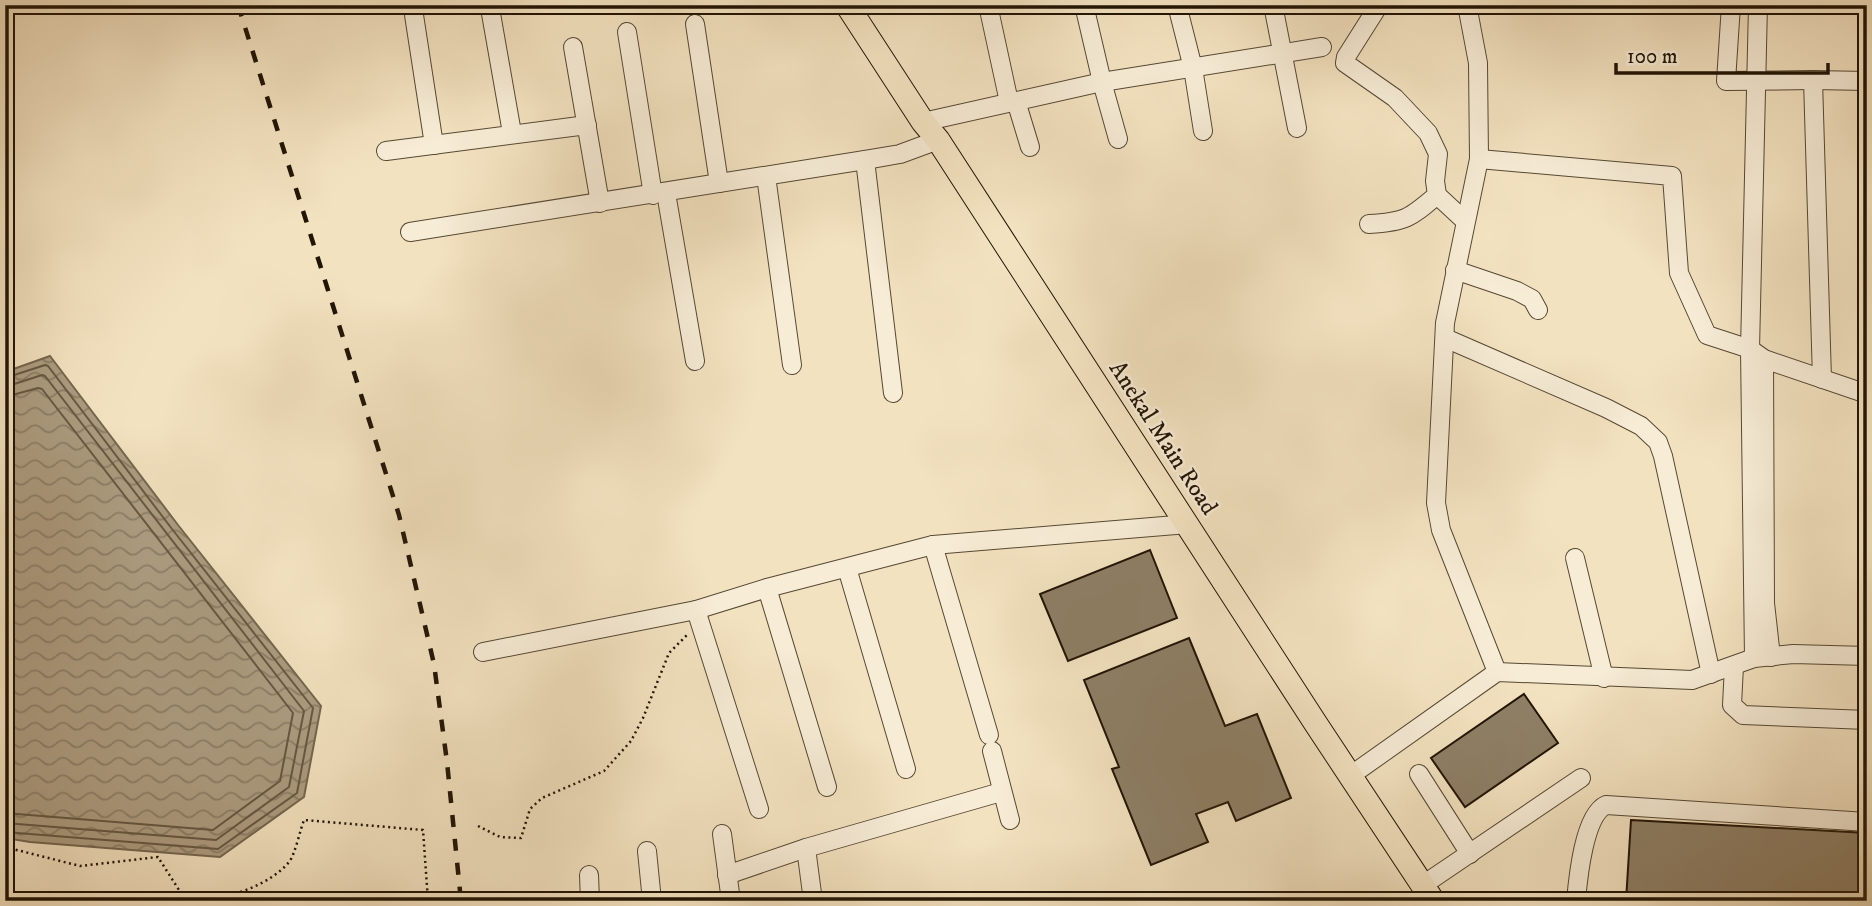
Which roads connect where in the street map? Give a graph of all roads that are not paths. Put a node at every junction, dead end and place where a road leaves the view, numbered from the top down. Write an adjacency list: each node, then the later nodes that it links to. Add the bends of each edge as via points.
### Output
1 (847, 5): 25 (main road, Anekal Main Road)
2 (988, 5): 22 (street)
3 (1084, 5): 21 (street)
4 (1177, 5): 17 (street)
5 (1273, 5): 16 (street)
6 (1379, 5): 37 (street, via 1345,63 1395,98 1429,133 1438,154)
7 (1467, 5): 32 (street, via 1478,63)
8 (1731, 5): 20 (street, via 1726,81)
9 (1758, 5): 20 (street)
10 (490, 8): 27 (street)
11 (414, 15): 29 (street)
12 (695, 24): 35 (street)
13 (627, 32): 36 (street)
14 (573, 47): 23 (street)
15 (1322, 47): 16 (street)
16 (1284, 53): 17 (street); 24 (street)
17 (1193, 68): 21 (street); 26 (street)
18 (1813, 80): 19 (street); 20 (street); 48 (street)
19 (1867, 80)
20 (1756, 81): 45 (street)
21 (1102, 82): 22 (street); 28 (street)
22 (1013, 102): 25 (street); 30 (street)
23 (587, 125): 27 (street); 38 (street)
24 (1297, 128)
25 (930, 131): 33 (street, via 900,154); 51 (main road, Anekal Main Road)
26 (1203, 131)
27 (512, 134): 29 (street)
28 (1118, 139)
29 (434, 145): 31 (street)
30 (1030, 147)
31 (386, 151)
32 (1479, 159): 39 (street); 45 (street, via 1672,176 1679,273 1707,335)
33 (865, 160): 34 (street); 49 (street)
34 (766, 176): 35 (street); 47 (street)
35 (719, 183): 36 (street)
36 (659, 194): 38 (street); 46 (street)
37 (1437, 195): 39 (street); 40 (street, via 1414,216)
38 (600, 203): 41 (street)
39 (1465, 221): 42 (street)
40 (1369, 224)
41 (410, 232)
42 (1455, 270): 43 (street, via 1517,291 1532,299); 44 (street)
43 (1538, 310)
44 (1445, 338): 61 (street, via 1436,503 1441,530); 62 (street, via 1606,408 1641,426 1658,442)
45 (1757, 354): 48 (street); 59 (street)
46 (695, 361)
47 (792, 365)
48 (1822, 379): 50 (street)
49 (892, 393)
50 (1867, 394)
51 (1188, 524): 52 (street); 67 (main road, Anekal Main Road)
52 (933, 545): 54 (street); 70 (street)
53 (1575, 558): 63 (street)
54 (847, 568): 55 (street); 65 (street)
55 (767, 588): 56 (street); 69 (street)
56 (698, 616): 57 (street); 71 (street)
57 (483, 652)
58 (1867, 656): 59 (street)
59 (1762, 658): 60 (street)
60 (1734, 666): 62 (street); 64 (street, via 1732,705 1743,715)
61 (1497, 672): 63 (street); 67 (street)
62 (1711, 674): 63 (street, via 1692,680)
63 (1604, 678)
64 (1867, 720)
65 (906, 769)
66 (1419, 774): 77 (street)
67 (1350, 776): 80 (main road, Anekal Main Road)
68 (1581, 778): 77 (street)
69 (827, 786)
70 (1001, 792): 72 (street); 75 (street)
71 (759, 809)
72 (1010, 820)
73 (1867, 822): 85 (street, via 1606,805 1598,809 1590,824)
74 (722, 834): 78 (street)
75 (806, 848): 78 (street); 84 (street)
76 (647, 851): 82 (street)
77 (1469, 853): 80 (street)
78 (727, 875): 83 (street)
79 (589, 876): 81 (street)
80 (1428, 893)
81 (590, 901)
82 (652, 901)
83 (731, 901)
84 (813, 901)
85 (1576, 901)

